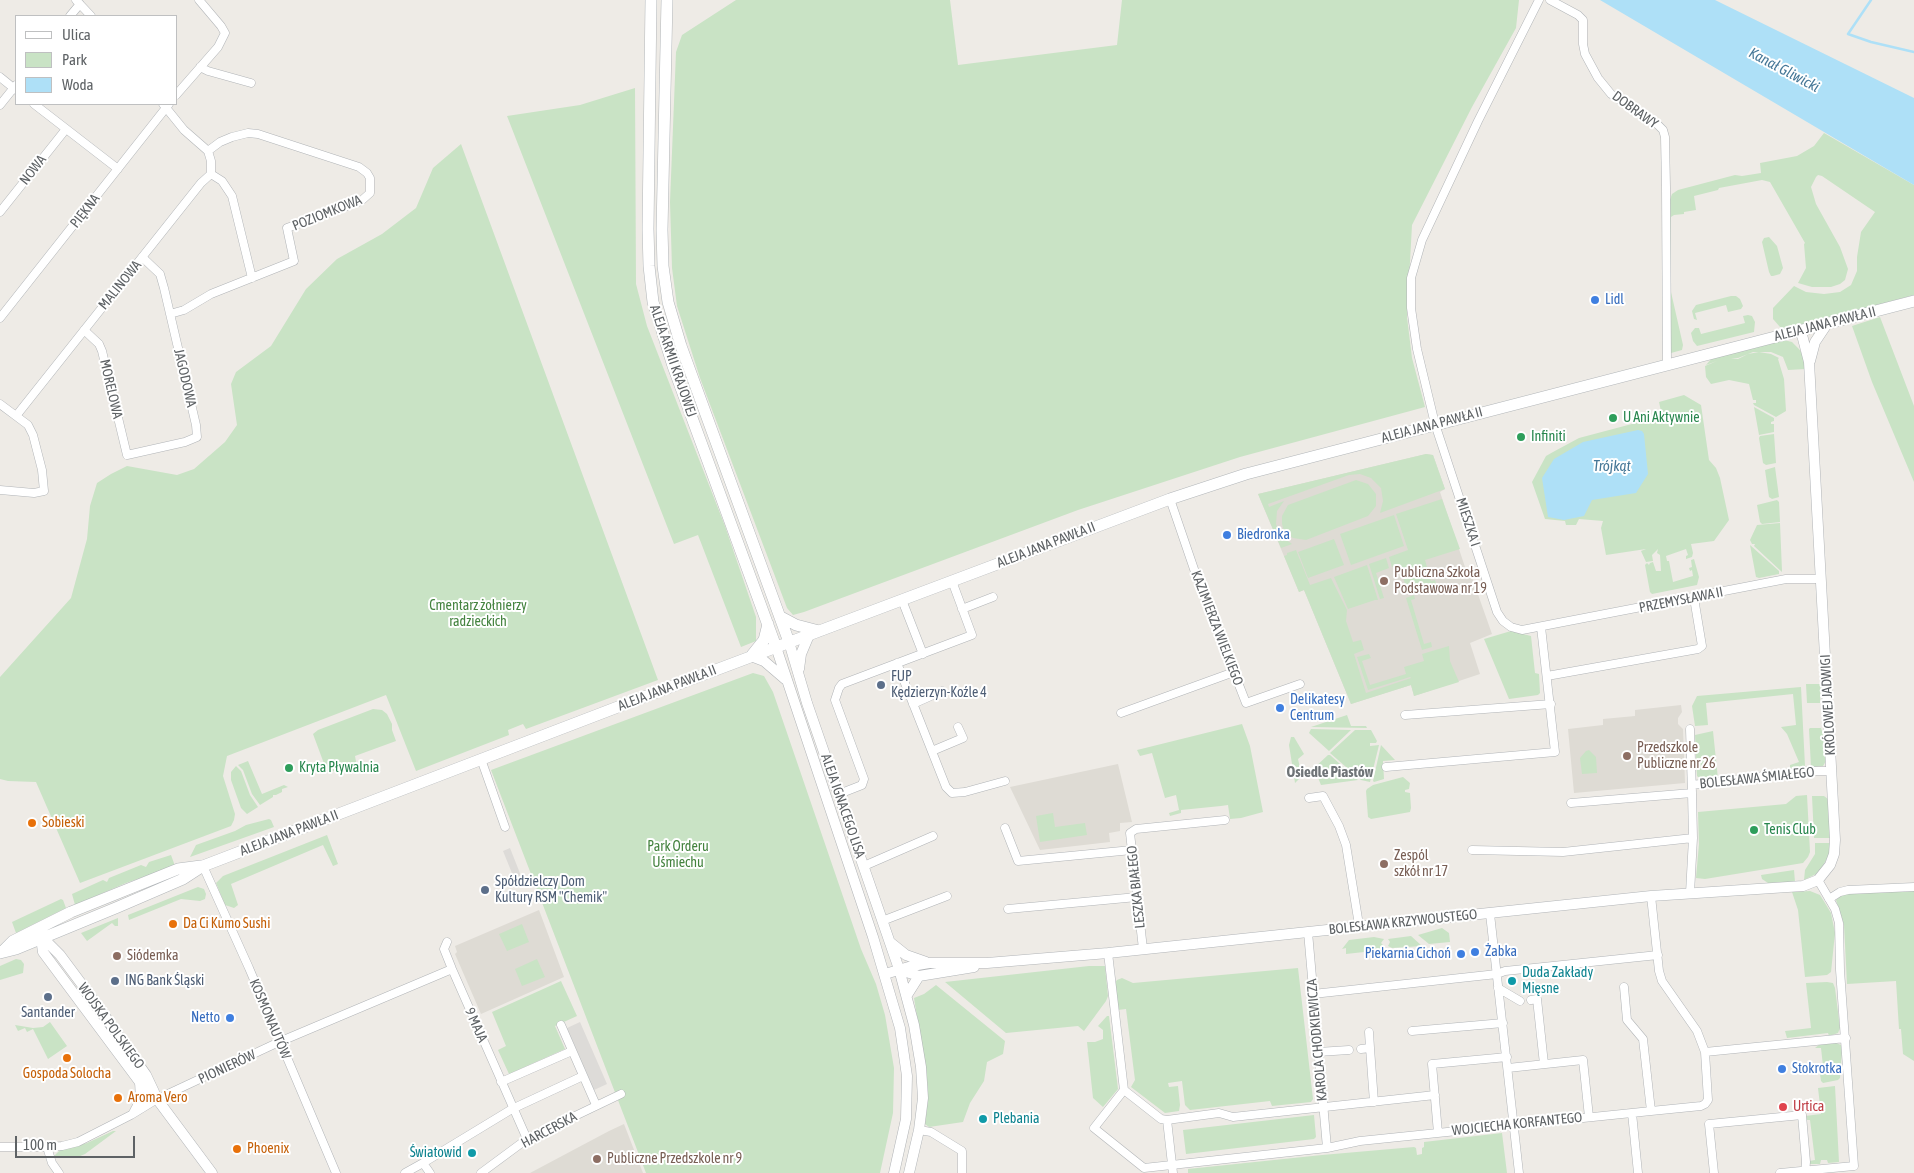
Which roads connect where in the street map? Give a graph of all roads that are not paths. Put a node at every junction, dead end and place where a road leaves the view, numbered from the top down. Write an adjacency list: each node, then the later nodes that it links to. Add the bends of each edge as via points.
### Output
1 (200, 0): 9 (street, via 225,33 218,47)
2 (651, 0): 45 (main road, ALEJA ARMII KRAJOWEJ, via 650,287 673,366)
3 (667, 0): 44 (main road, ALEJA ARMII KRAJOWEJ, via 662,221 667,295 681,346)
4 (1539, 0): 34 (street, MIESZKA I, via 1478,121 1415,260 1410,308 1416,349)
5 (1550, 0): 31 (street, DOBRAWY, via 1583,20 1585,54 1611,94 1663,130)
6 (78, 2): 7 (street); 8 (street)
7 (71, 15)
8 (90, 15)
9 (200, 67): 11 (street); 13 (street)
10 (0, 77): 12 (street)
11 (251, 83)
12 (15, 87): 14 (street)
13 (178, 92)
14 (0, 105)
15 (35, 105): 17 (street)
16 (166, 105): 18 (street, via 184,130); 19 (street, PIĘKNA)
17 (66, 129): 19 (street); 21 (street, NOWA)
18 (208, 151): 20 (street); 23 (street, POZIOMKOWA, via 232,137 258,134 359,167 370,178 370,193 361,201 287,228 294,261)
19 (118, 169): 26 (street, PIĘKNA)
20 (211, 174): 22 (street, MALINOWA); 23 (street, via 222,181 232,196)
21 (0, 212)
22 (142, 257): 25 (street, JAGODOWA, via 160,274); 28 (street, MALINOWA)
23 (252, 278): 25 (street, POZIOMKOWA)
24 (1914, 301): 27 (main road, ALEJA JANA PAWŁA II)
25 (170, 314): 35 (street, JAGODOWA, via 196,424 196,437)
26 (0, 318)
27 (1827, 324): 29 (main road, ALEJA JANA PAWŁA II); 30 (street, KRÓLOWEJ JADWIGI, via 1814,342)
28 (84, 330): 33 (street, MALINOWA); 35 (street, MORELOWA, via 99,344 102,352)
29 (1801, 331): 30 (street, KRÓLOWEJ JADWIGI); 31 (main road, ALEJA JANA PAWŁA II)
30 (1809, 362): 38 (street, KRÓLOWEJ JADWIGI)
31 (1667, 365): 34 (main road, ALEJA JANA PAWŁA II)
32 (0, 404): 33 (street)
33 (16, 416): 36 (street, via 28,425 33,435 44,491)
34 (1435, 424): 37 (main road, ALEJA JANA PAWŁA II, via 1246,474); 46 (street, MIESZKA I, via 1497,612 1511,627 1522,630)
35 (127, 455)
36 (0, 490)
37 (1170, 499): 39 (main road, ALEJA JANA PAWŁA II); 53 (street, KAZIMIERZA WIELKIEGO)
38 (1821, 579): 41 (street, PRZEMYSŁAWA II, via 1786,579); 68 (street, KRÓLOWEJ JADWIGI)
39 (952, 581): 42 (main road, ALEJA JANA PAWŁA II); 43 (street)
40 (993, 596): 43 (street)
41 (1694, 598): 46 (street, PRZEMYSŁAWA II); 55 (street, via 1702,646 1698,649)
42 (902, 600): 47 (main road, ALEJA JANA PAWŁA II); 50 (street)
43 (962, 609): 50 (street, via 972,635)
44 (781, 617): 47 (main road); 48 (main road, ALEJA ARMII KRAJOWEJ)
45 (768, 624): 49 (main road, ALEJA ARMII KRAJOWEJ); 51 (main road, via 764,640)
46 (1541, 627): 55 (street)
47 (814, 633): 48 (main road, ALEJA JANA PAWŁA II); 54 (street, via 801,654)
48 (789, 642): 49 (main road, ALEJA JANA PAWŁA II); 54 (street, ALEJA IGNACEGO LISA)
49 (776, 647): 51 (main road, ALEJA JANA PAWŁA II); 56 (street, ALEJA IGNACEGO LISA)
50 (922, 654): 52 (street)
51 (751, 656): 56 (street, via 764,661); 66 (main road, ALEJA JANA PAWŁA II)
52 (897, 663): 59 (street); 71 (street, via 842,684 835,694 864,779 862,785)
53 (1234, 672): 57 (street, KAZIMIERZA WIELKIEGO, via 1246,703); 61 (street)
54 (798, 673): 71 (street, ALEJA IGNACEGO LISA)
55 (1547, 676): 60 (street)
56 (786, 680): 110 (street, ALEJA IGNACEGO LISA)
57 (1300, 684)
58 (942, 691): 59 (street)
59 (913, 704): 65 (street)
60 (1551, 704): 62 (street); 67 (street, via 1555,752)
61 (1121, 714)
62 (1405, 715)
63 (958, 727): 65 (street, via 963,738)
64 (1690, 729): 70 (street)
65 (932, 751): 69 (street, via 946,787 952,793)
66 (481, 759): 75 (street); 81 (main road, ALEJA JANA PAWŁA II)
67 (1386, 767)
68 (1831, 770): 70 (street, BOLESŁAWA ŚMIAŁEGO); 83 (street, KRÓLOWEJ JADWIGI, via 1834,854 1828,870)
69 (1005, 781)
70 (1692, 789): 73 (street, BOLESŁAWA ŚMIAŁEGO); 78 (street)
71 (840, 794): 82 (street, ALEJA IGNACEGO LISA)
72 (1309, 798): 94 (street, via 1323,796 1339,826 1346,845)
73 (1571, 803)
74 (1225, 820): 79 (street, LESZKA BIAŁEGO, via 1136,829 1130,833)
75 (505, 827)
76 (1005, 828): 79 (street, via 1018,861)
77 (933, 836): 82 (street)
78 (1693, 838): 80 (street, via 1564,852); 85 (street)
79 (1132, 850): 87 (street, LESZKA BIAŁEGO)
80 (1472, 850)
81 (203, 866): 93 (main road, ALEJA JANA PAWŁA II, via 178,868); 95 (main road, ALEJA JANA PAWŁA II, via 183,879); 124 (street, KOSMONAUTÓW)
82 (864, 866): 92 (street, ALEJA IGNACEGO LISA)
83 (1818, 880): 85 (street, BOLESŁAWA KRZYWOUSTEGO, via 1803,886); 89 (street)
84 (1914, 887): 89 (street, via 1848,890)
85 (1690, 893): 88 (street, BOLESŁAWA KRZYWOUSTEGO)
86 (947, 896): 92 (street)
87 (1137, 896): 90 (street); 101 (street, LESZKA BIAŁEGO)
88 (1651, 896): 91 (street, BOLESŁAWA KRZYWOUSTEGO); 105 (street, WOJCIECHA KORFANTEGO)
89 (1829, 899): 123 (street, via 1839,923)
90 (1008, 909)
91 (1490, 914): 94 (street, BOLESŁAWA KRZYWOUSTEGO); 111 (street)
92 (882, 920): 100 (street, ALEJA IGNACEGO LISA)
93 (49, 923): 97 (main road, ALEJA JANA PAWŁA II); 98 (street)
94 (1359, 925): 96 (street, BOLESŁAWA KRZYWOUSTEGO)
95 (61, 931): 98 (main road, ALEJA JANA PAWŁA II); 104 (street, via 57,944)
96 (1308, 932): 101 (street, BOLESŁAWA KRZYWOUSTEGO); 115 (street, KAROLA CHODKIEWICZA)
97 (28, 933): 98 (street, WOJSKA POLSKIEGO); 102 (main road, ALEJA JANA PAWŁA II, via 12,941)
98 (41, 938): 102 (main road, ALEJA JANA PAWŁA II, via 16,950); 104 (street, WOJSKA POLSKIEGO); 135 (street, WOJSKA POLSKIEGO, via 43,952)
99 (447, 942): 108 (street, 9 MAJA, via 444,949)
100 (889, 942): 106 (street, BOLESŁAWA KRZYWOUSTEGO, via 906,955); 109 (street, ALEJA IGNACEGO LISA)
101 (1143, 949): 103 (street, BOLESŁAWA KRZYWOUSTEGO)
102 (1, 952)
103 (1108, 953): 107 (street, BOLESŁAWA KRZYWOUSTEGO); 137 (street)
104 (60, 955): 140 (street, WOJSKA POLSKIEGO, via 146,1075)
105 (1658, 955): 111 (street); 130 (street, WOJCIECHA KORFANTEGO, via 1662,981 1697,1031)
106 (929, 963): 107 (street, BOLESŁAWA KRZYWOUSTEGO); 109 (street, BOLESŁAWA KRZYWOUSTEGO)
107 (987, 963): 112 (street, BOLESŁAWA KRZYWOUSTEGO)
108 (452, 969): 124 (street, PIONIERÓW); 136 (street, 9 MAJA)
109 (898, 969): 110 (street); 112 (street, BOLESŁAWA KRZYWOUSTEGO); 116 (street, ALEJA IGNACEGO LISA)
110 (885, 974): 166 (street, ALEJA IGNACEGO LISA, via 900,1028 907,1076 906,1119)
111 (1497, 974): 114 (street); 115 (street)
112 (920, 976): 116 (street)
113 (1624, 986): 145 (street, via 1627,1020 1644,1039)
114 (1498, 988): 118 (street); 119 (street)
115 (1313, 994): 129 (street, KAROLA CHODKIEWICZA)
116 (907, 996): 151 (street, ALEJA IGNACEGO LISA, via 922,1067)
117 (1530, 1000): 132 (street, via 1537,999)
118 (1520, 1001)
119 (1502, 1023): 121 (street); 131 (street)
120 (561, 1025): 128 (street)
121 (1412, 1031)
122 (1369, 1032): 125 (street)
123 (1846, 1038): 130 (street); 159 (street, via 1854,1166)
124 (279, 1042): 140 (street, PIONIERÓW); 162 (street, KOSMONAUTÓW)
125 (1370, 1048): 126 (street); 141 (street)
126 (1361, 1049)
127 (1349, 1050): 129 (street)
128 (572, 1051): 134 (street); 136 (street)
129 (1318, 1052): 143 (street, KAROLA CHODKIEWICZA)
130 (1705, 1052): 145 (street, WOJCIECHA KORFANTEGO, via 1706,1104)
131 (1507, 1057): 133 (street); 139 (street, WOJCIECHA KORFANTEGO, via 1432,1064)
132 (1544, 1064): 133 (street); 148 (street, via 1584,1060)
133 (1508, 1068): 150 (street)
134 (583, 1076): 142 (street); 144 (street)
135 (139, 1081): 140 (street, WOJSKA POLSKIEGO); 147 (street, WOJSKA POLSKIEGO, via 140,1100)
136 (501, 1082): 144 (street, 9 MAJA)
137 (1124, 1090): 149 (street, via 1161,1119); 158 (street, via 1094,1128 1144,1168)
138 (621, 1094): 142 (street, HARCERSKA)
139 (1435, 1095): 141 (street); 152 (street, WOJCIECHA KORFANTEGO)
140 (157, 1099): 147 (street, PIONIERÓW); 161 (street, WOJSKA POLSKIEGO)
141 (1374, 1102): 143 (street)
142 (596, 1104): 153 (street, HARCERSKA)
143 (1323, 1107): 149 (street, via 1233,1118 1219,1113); 156 (street, KAROLA CHODKIEWICZA)
144 (512, 1109): 153 (street, 9 MAJA); 157 (street)
145 (1651, 1111): 146 (street, WOJCIECHA KORFANTEGO)
146 (1632, 1113): 148 (street, WOJCIECHA KORFANTEGO); 170 (street)
147 (131, 1115): 155 (street, PIONIERÓW, via 78,1142)
148 (1589, 1117): 150 (street, WOJCIECHA KORFANTEGO)
149 (1167, 1120): 158 (street)
150 (1514, 1124): 152 (street, WOJCIECHA KORFANTEGO); 169 (street)
151 (919, 1130): 167 (street, ALEJA IGNACEGO LISA); 168 (street, via 931,1132 962,1151)
152 (1438, 1133): 156 (street, via 1360,1141)
153 (527, 1139): 165 (street, HARCERSKA)
154 (0, 1146): 155 (street, PIONIERÓW)
155 (47, 1147): 160 (street, via 52,1164)
156 (1327, 1148): 158 (street)
157 (423, 1163): 163 (street); 164 (street)
158 (1172, 1169)
159 (1805, 1172): 171 (street, via 1802,1115 1709,1124); 172 (street)
160 (59, 1173)
161 (212, 1173)
162 (336, 1173)
163 (405, 1173)
164 (430, 1173)
165 (482, 1173)
166 (894, 1173)
167 (909, 1173)
168 (962, 1173)
169 (1519, 1173)
170 (1638, 1173)
171 (1714, 1173)
172 (1780, 1173)

